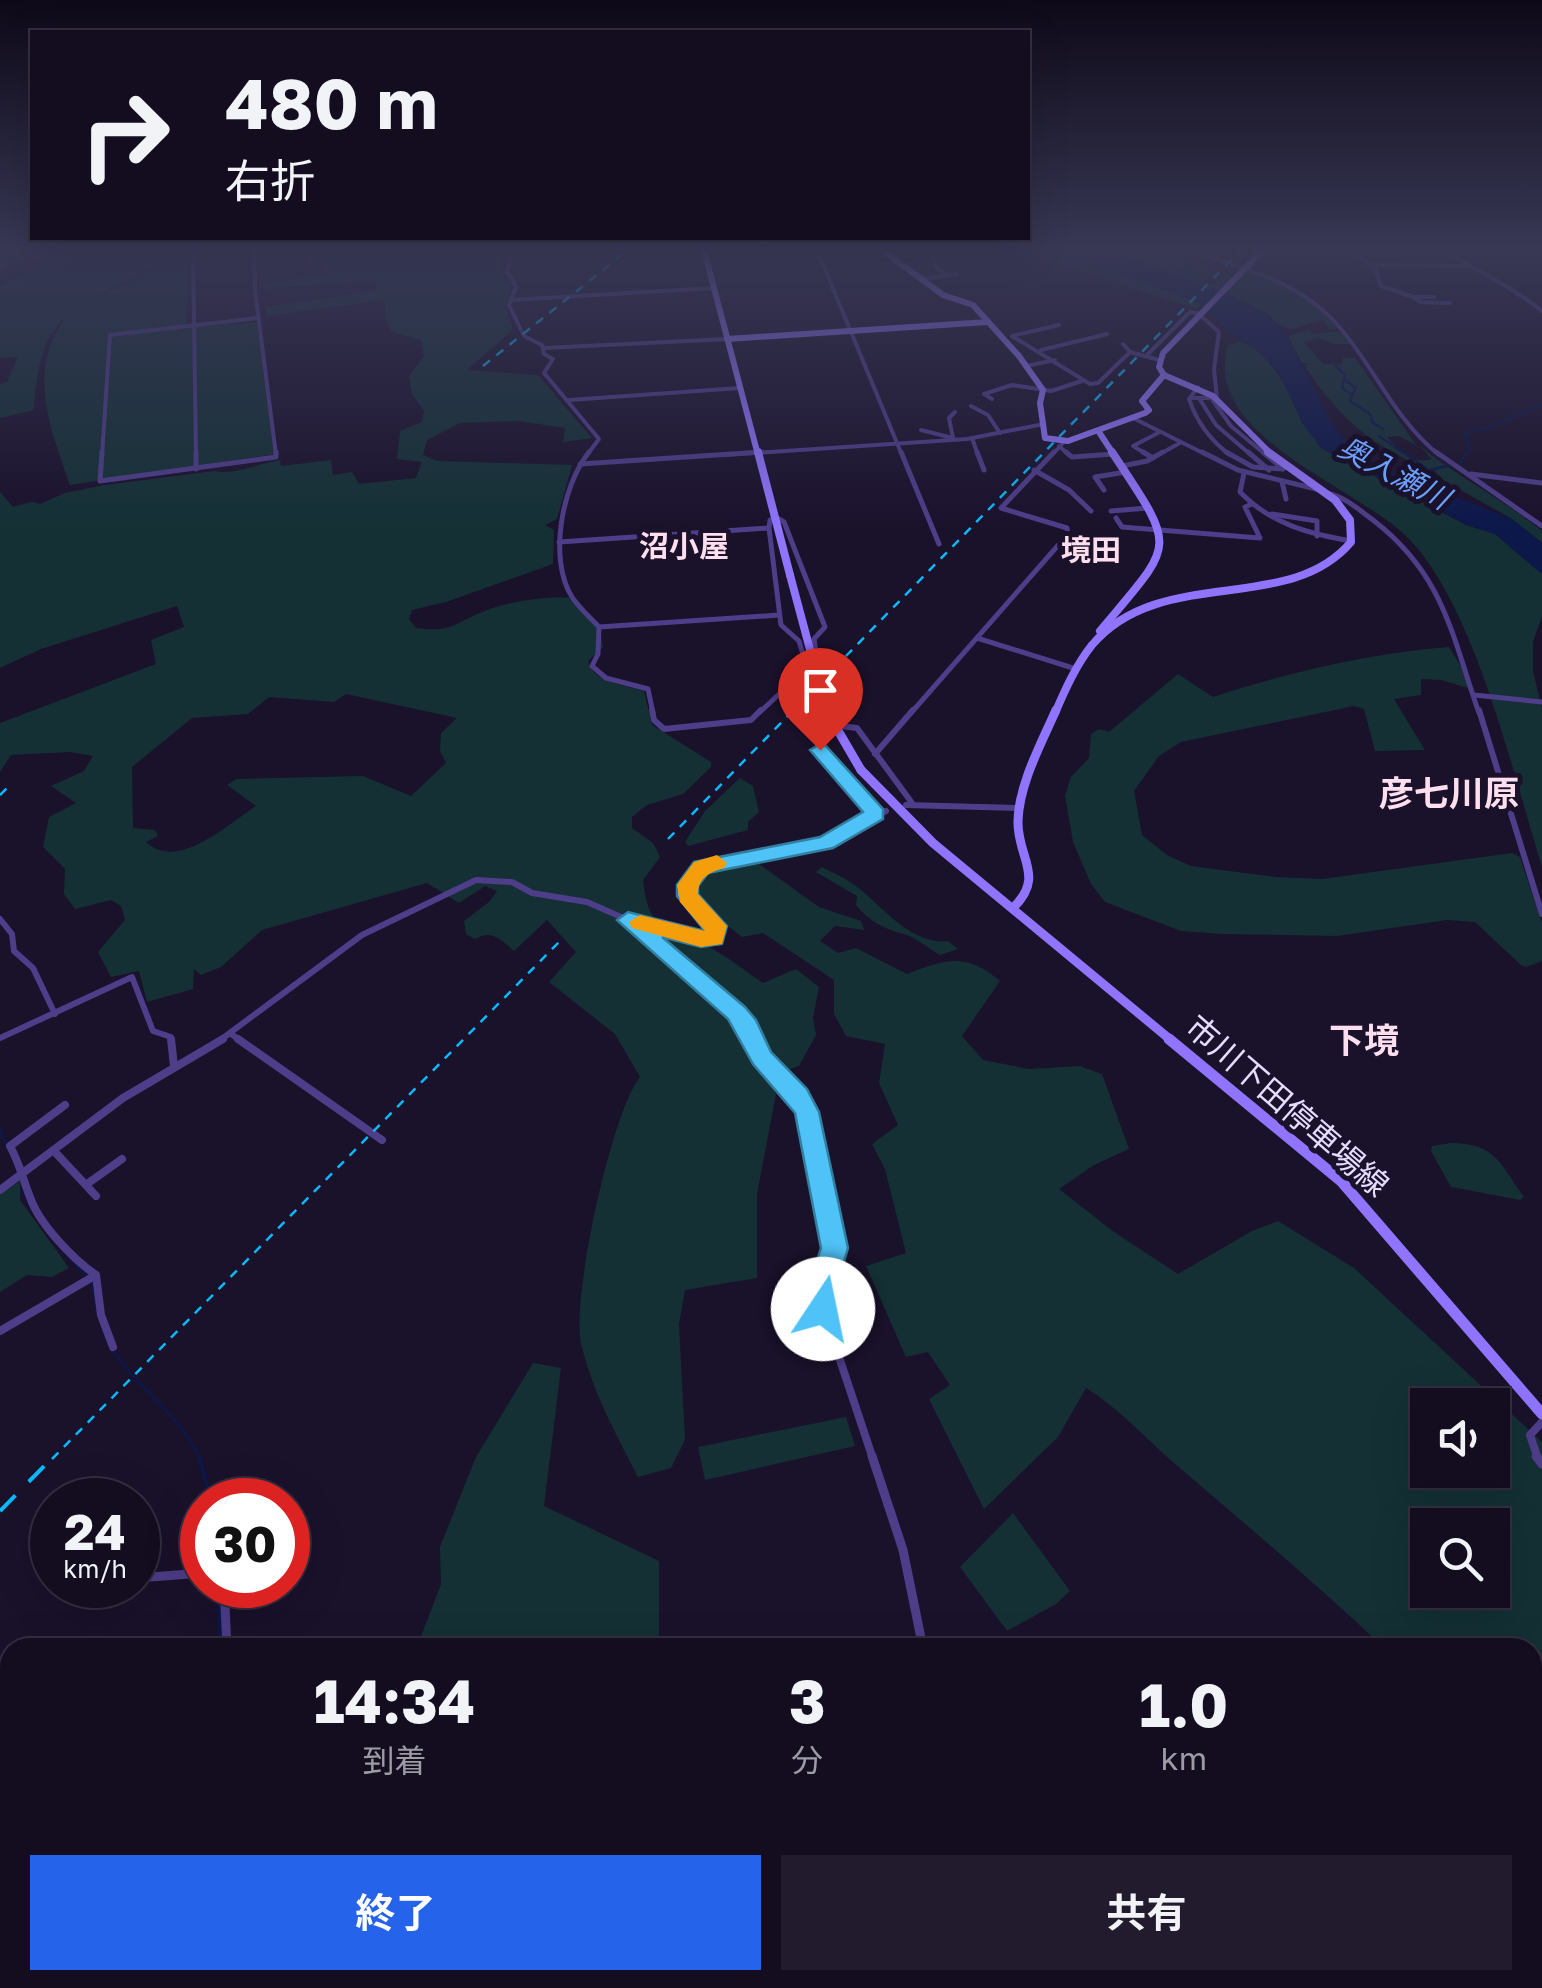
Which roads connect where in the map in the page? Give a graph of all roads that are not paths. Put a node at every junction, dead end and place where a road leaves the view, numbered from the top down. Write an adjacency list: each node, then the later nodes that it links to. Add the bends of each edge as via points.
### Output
1 (110, 343): 63 (street, via 100,481)
2 (193, 343): 63 (street)
3 (265, 343): 63 (street, via 276,456)
4 (534, 343): 16 (street)
5 (650, 343): 16 (street)
6 (727, 343): 26 (main road, 市川下田停車場線)
7 (857, 343): 51 (street)
8 (1005, 343): 22 (main road)
9 (1026, 343): 17 (street)
10 (1071, 343): 17 (street)
11 (1159, 343): 19 (street)
12 (1175, 343): 21 (main road)
13 (1218, 343): 31 (street)
14 (1351, 343): 67 (street, via 1414,434)
15 (1123, 344): 18 (street)
16 (544, 348): 32 (street, via 553,362 544,373)
17 (1040, 350): 20 (street)
18 (1130, 352): 19 (street); 24 (street, via 1098,383)
19 (1146, 356): 21 (street)
20 (1054, 360): 22 (street); 24 (street)
21 (1160, 360): 23 (main road)
22 (1026, 366): 27 (main road)
23 (1164, 374): 25 (main road); 37 (main road, via 1142,401 1149,410)
24 (1082, 381): 27 (street)
25 (1198, 387): 28 (street); 31 (main road)
26 (740, 388): 32 (street); 55 (main road, 市川下田停車場線)
27 (1043, 390): 30 (street, via 1009,386 984,394); 40 (main road)
28 (1190, 398): 29 (street); 48 (street)
29 (1199, 398): 34 (street); 35 (street, via 1211,398)
30 (992, 399)
31 (1217, 399): 71 (main road, via 1261,447)
32 (568, 400): 60 (street, via 599,439)
33 (971, 406): 42 (street)
34 (1206, 410): 35 (street); 38 (street)
35 (1219, 410): 39 (street)
36 (955, 412): 49 (street, via 949,418)
37 (1134, 418): 43 (main road); 44 (street)
38 (1214, 422): 39 (street); 46 (street)
39 (1227, 422): 45 (street)
40 (1044, 424): 42 (street); 52 (main road, via 1045,438)
41 (920, 430): 49 (street)
42 (1000, 432): 47 (street)
43 (1100, 432): 52 (main road); 56 (main road)
44 (1159, 432): 50 (street); 57 (street, via 1134,446)
45 (1240, 434): 46 (street); 53 (street)
46 (1228, 436): 48 (street); 54 (street)
47 (972, 438): 49 (street); 64 (street)
48 (1214, 438): 62 (street)
49 (953, 439): 51 (street)
50 (1181, 443): 57 (street); 62 (street)
51 (897, 444): 55 (street); 86 (street)
52 (1061, 444): 56 (street, via 1072,457); 65 (street)
53 (1251, 445): 54 (street); 58 (street)
54 (1238, 447): 59 (street)
55 (757, 452): 60 (street); 79 (main road, 市川下田停車場線)
56 (1114, 454): 61 (main road)
57 (1153, 458): 61 (street)
58 (1269, 458): 59 (street); 66 (street, via 1283,468)
59 (1258, 461): 62 (street); 66 (street)
60 (579, 464): 85 (street)
61 (1125, 469): 70 (street, via 1095,477); 74 (main road)
62 (1244, 469): 66 (street); 68 (street); 73 (street, via 1239,488)
63 (196, 470)
64 (984, 470)
65 (1034, 470): 76 (street); 91 (street, via 1001,508 1070,531)
66 (1270, 470)
67 (1464, 473): 69 (street); 80 (street)
68 (1282, 482): 71 (street); 72 (street)
69 (1542, 483)
70 (1104, 490)
71 (1324, 491): 84 (main road, via 1350,520); 95 (street, via 1397,537 1430,577)
72 (1286, 499)
73 (1252, 504): 77 (street); 82 (street, via 1245,508 1260,538)
74 (1150, 508): 75 (street); 82 (main road)
75 (1111, 511)
76 (1091, 512)
77 (1265, 513): 83 (street); 83 (street, via 1317,521)
78 (1116, 518): 82 (street, via 1122,528)
79 (774, 519): 81 (street); 93 (street, via 784,522 825,622 814,639 817,658); 101 (main road, 市川下田停車場線, bridge, via 828,713 861,770 933,843)
80 (1542, 526)
81 (769, 528): 85 (street); 89 (street)
82 (1161, 529): 87 (main road, via 1157,560)
83 (1317, 536): 84 (street)
84 (1352, 541): 88 (main road, via 1342,556 1313,572 1193,593)
85 (559, 542): 90 (street, via 556,555 571,596)
86 (940, 544)
87 (1123, 604): 88 (main road); 92 (main road)
88 (1134, 613): 92 (main road)
89 (779, 614): 90 (street); 93 (street, via 782,629 800,641)
90 (599, 628): 93 (street, via 592,666 606,678 648,690 654,720 664,729 752,720)
91 (977, 638): 94 (street); 97 (street)
92 (1096, 641): 94 (main road)
93 (807, 669)
94 (1076, 669): 98 (main road)
95 (1475, 695): 96 (street); 102 (street)
96 (1542, 702)
97 (874, 754): 98 (street, via 909,804); 100 (street, via 857,728 818,734 820,750)
98 (1019, 808): 101 (main road, via 1017,832 1032,879 1027,897)
99 (886, 812): 100 (street)
100 (876, 814): 104 (street, via 826,843 701,867 687,896 716,926 714,939)
101 (1013, 908): 120 (main road, 市川下田停車場線, via 1341,1181)
102 (1542, 914)
103 (0, 920): 105 (street)
104 (628, 920): 106 (street, via 512,882 476,880 362,935); 125 (street, via 736,1013 761,1057 807,1112 835,1248 823,1309 892,1514)
105 (55, 1014): 107 (street); 108 (street, via 132,977 153,1031 171,1036)
106 (230, 1034): 108 (street); 110 (street)
107 (0, 1038)
108 (174, 1066): 111 (street)
109 (65, 1105): 113 (street, via 10,1146)
110 (382, 1140)
111 (54, 1150): 113 (street); 114 (street)
112 (122, 1159): 114 (street)
113 (25, 1172): 115 (street); 117 (street, via 30,1200 61,1245)
114 (86, 1184): 116 (street)
115 (0, 1190)
116 (96, 1196)
117 (96, 1275): 118 (street); 119 (street, via 100,1315)
118 (0, 1331)
119 (113, 1347)
120 (1542, 1414)
121 (1542, 1422): 122 (street, via 1530,1435)
122 (1542, 1464)
123 (225, 1608): 124 (street)
124 (227, 1638)
125 (921, 1638)

